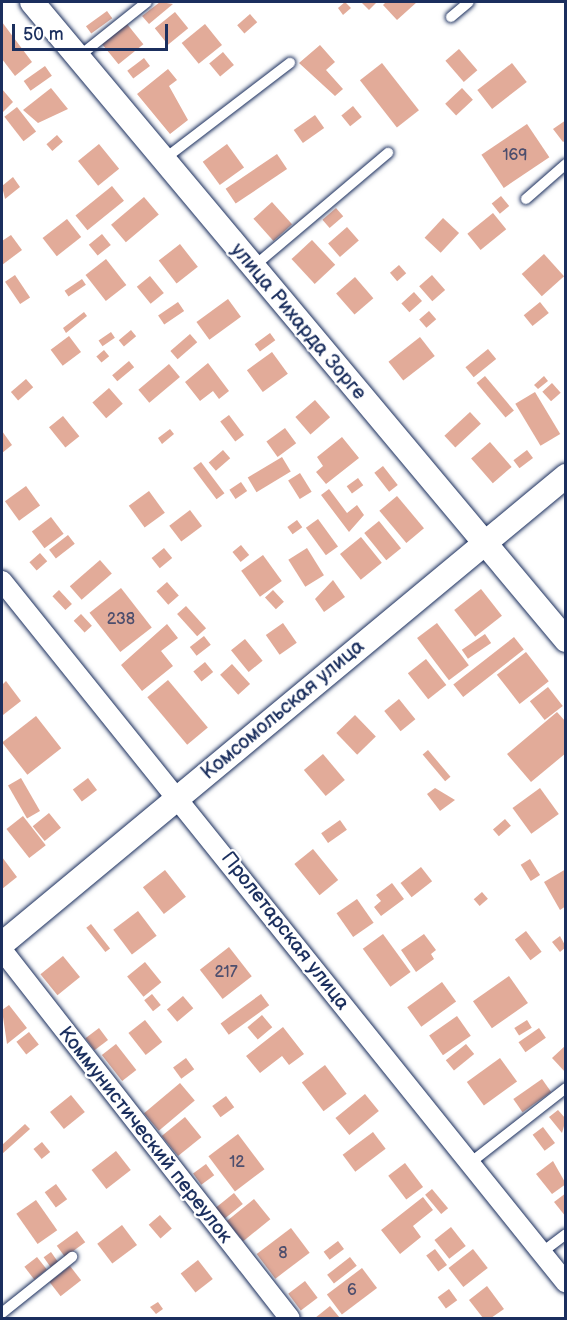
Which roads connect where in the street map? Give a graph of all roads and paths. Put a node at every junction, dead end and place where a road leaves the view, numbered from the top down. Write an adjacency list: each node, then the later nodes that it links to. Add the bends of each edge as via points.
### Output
1 (32, 2): 5 (street, улица Рихарда Зорге)
2 (147, 2): 5 (lane)
3 (469, 2): 4 (lane)
4 (451, 17)
5 (78, 57): 8 (street, улица Рихарда Зорге)
6 (290, 63): 8 (lane)
7 (388, 153): 11 (lane)
8 (163, 160): 11 (street, улица Рихарда Зорге)
9 (566, 164): 10 (lane)
10 (526, 199)
11 (252, 268): 13 (street, улица Рихарда Зорге)
12 (566, 476): 13 (street, Комсомольская улица)
13 (485, 543): 15 (street, улица Рихарда Зорге); 16 (street, Комсомольская улица)
14 (2, 581): 16 (street, Пролетарская улица)
15 (566, 640)
16 (179, 796): 17 (street, Комсомольская улица); 20 (street, Пролетарская улица)
17 (2, 944)
18 (2, 950): 26 (street, Коммунистический переулок)
19 (566, 1088): 20 (lane)
20 (470, 1163): 22 (street, Пролетарская улица)
21 (566, 1234): 22 (lane)
22 (541, 1253): 24 (street, Пролетарская улица)
23 (72, 1257): 25 (lane)
24 (566, 1283)
25 (2, 1313)
26 (289, 1318)

